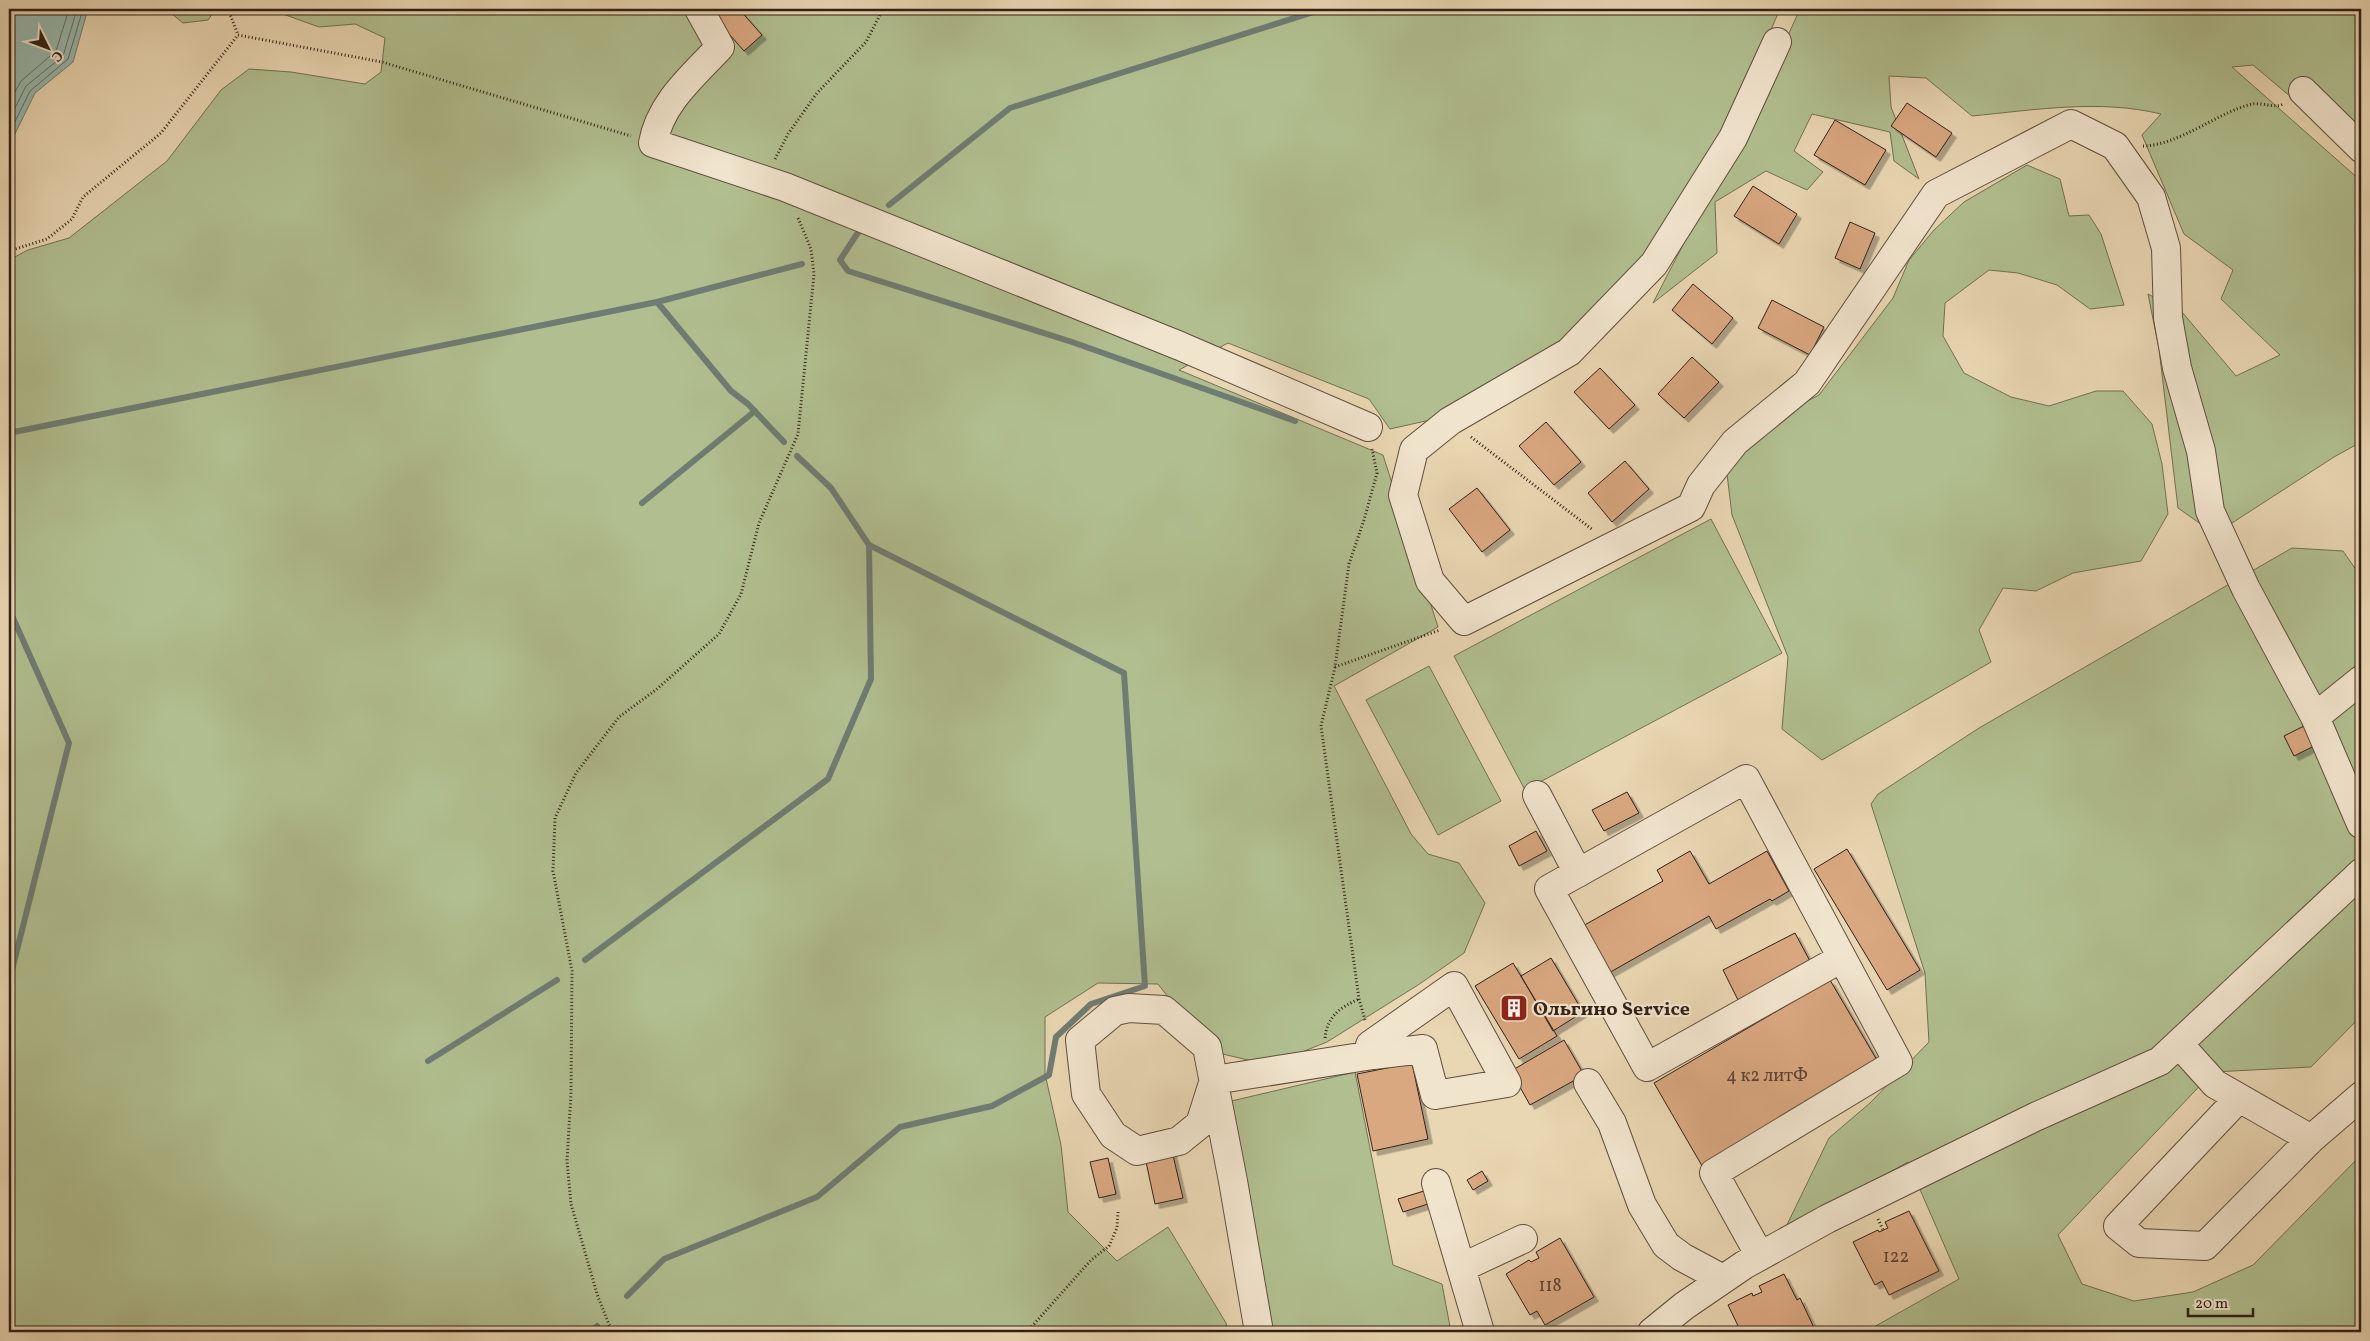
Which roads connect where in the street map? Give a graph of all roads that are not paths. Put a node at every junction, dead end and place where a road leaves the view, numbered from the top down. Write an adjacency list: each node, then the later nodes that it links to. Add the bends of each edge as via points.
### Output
1 (699, 9): 5 (lane, via 720,47 668,105 656,125 653,143 775,184)
2 (1776, 42): 7 (lane, via 1733,138 1654,264 1569,352 1450,421 1414,450 1404,495 1430,581 1464,621 1691,507 1701,485 1735,442 1807,382 1936,194 2071,124 2115,146 2150,197 2166,248 2168,318 2177,368 2201,451 2210,511 2246,589)
3 (2303, 91): 4 (lane)
4 (2361, 148)
5 (1368, 426)
6 (2361, 680): 7 (lane)
7 (2315, 717): 9 (lane)
8 (1536, 795): 10 (lane)
9 (2361, 824)
10 (1578, 873): 12 (lane, via 1746,779); 12 (lane, via 1549,889 1647,1067)
11 (2361, 873): 14 (lane)
12 (1842, 958): 22 (lane, via 1898,1062 1714,1173)
13 (1370, 1043): 13 (lane, via 1423,1049 1435,1095 1507,1083 1454,986); 15 (lane, via 1323,1063)
14 (2179, 1044): 18 (lane, via 2215,1084); 22 (lane, via 2160,1061 1904,1180)
15 (1214, 1080): 15 (lane, via 1207,1048 1164,1010 1129,1008 1115,1011 1080,1040 1086,1094 1113,1135 1136,1151 1179,1141 1200,1124); 25 (lane)
16 (1588, 1083): 24 (lane, via 1612,1123 1642,1205 1666,1245)
17 (2361, 1096): 19 (lane)
18 (2239, 1098): 19 (lane); 19 (lane, via 2118,1226 2139,1243 2205,1246)
19 (2311, 1140)
20 (1436, 1183): 23 (lane)
21 (1523, 1238): 23 (lane)
22 (1760, 1256): 24 (lane)
23 (1461, 1268): 26 (lane)
24 (1723, 1279): 27 (lane)
25 (1259, 1332)
26 (1480, 1332)
27 (1652, 1332)

